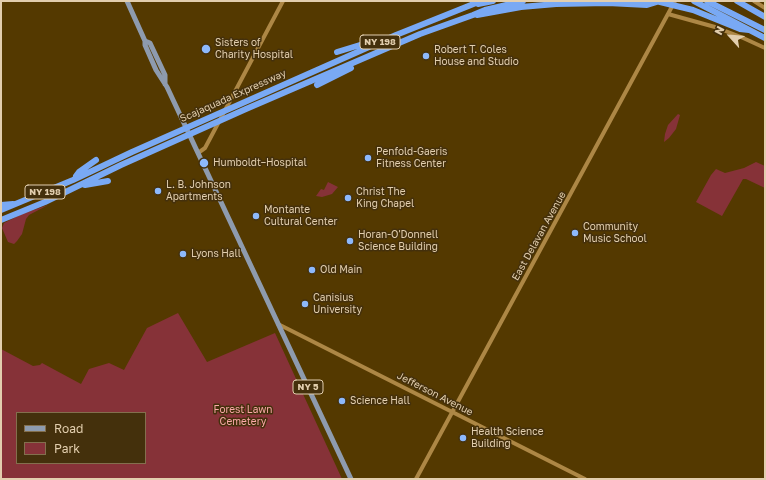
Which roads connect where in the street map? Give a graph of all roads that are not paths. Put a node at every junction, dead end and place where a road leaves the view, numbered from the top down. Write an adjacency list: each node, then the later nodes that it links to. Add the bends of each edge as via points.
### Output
1 (127, 1): 26 (main road, NY 5, via 145,41 150,43 165,75 166,84)
2 (284, 1): 26 (street, via 205,148)
3 (481, 1): 13 (highway)
4 (493, 1): 13 (highway)
5 (523, 1): 16 (highway)
6 (655, 1): 18 (highway, via 693,10 740,29)
7 (660, 1): 16 (highway, via 651,5 567,3)
8 (675, 1): 15 (street, East Delavan Avenue)
9 (694, 1): 18 (highway)
10 (707, 1): 19 (highway)
11 (737, 1): 17 (highway)
12 (754, 1): 14 (street)
13 (475, 4): 20 (highway, Scajaquada Expressway / NY 198)
14 (765, 8)
15 (669, 13): 22 (street, via 715,27); 36 (street, East Delavan Avenue)
16 (473, 15): 24 (highway, Scajaquada Expressway / NY 198, via 439,26)
17 (765, 17)
18 (749, 30): 21 (highway)
19 (765, 30)
20 (396, 35): 23 (highway); 28 (highway, Scajaquada Expressway / NY 198)
21 (765, 38)
22 (765, 48)
23 (337, 52)
24 (360, 61): 25 (highway); 30 (highway, Scajaquada Expressway / NY 198, via 246,109)
25 (317, 85)
26 (198, 153): 35 (main road, NY 5)
27 (96, 160): 28 (highway, via 79,172)
28 (73, 180): 31 (highway, Scajaquada Expressway / NY 198)
29 (108, 181): 30 (highway)
30 (80, 186): 34 (highway, Scajaquada Expressway / NY 198)
31 (18, 204): 32 (highway); 33 (highway, Scajaquada Expressway / NY 198)
32 (1, 205)
33 (1, 210)
34 (1, 220)
35 (278, 324): 36 (street, Jefferson Avenue); 37 (main road, NY 5)
36 (452, 412): 38 (street, East Delavan Avenue); 39 (street, Jefferson Avenue)
37 (352, 479)
38 (416, 479)
39 (585, 479)

